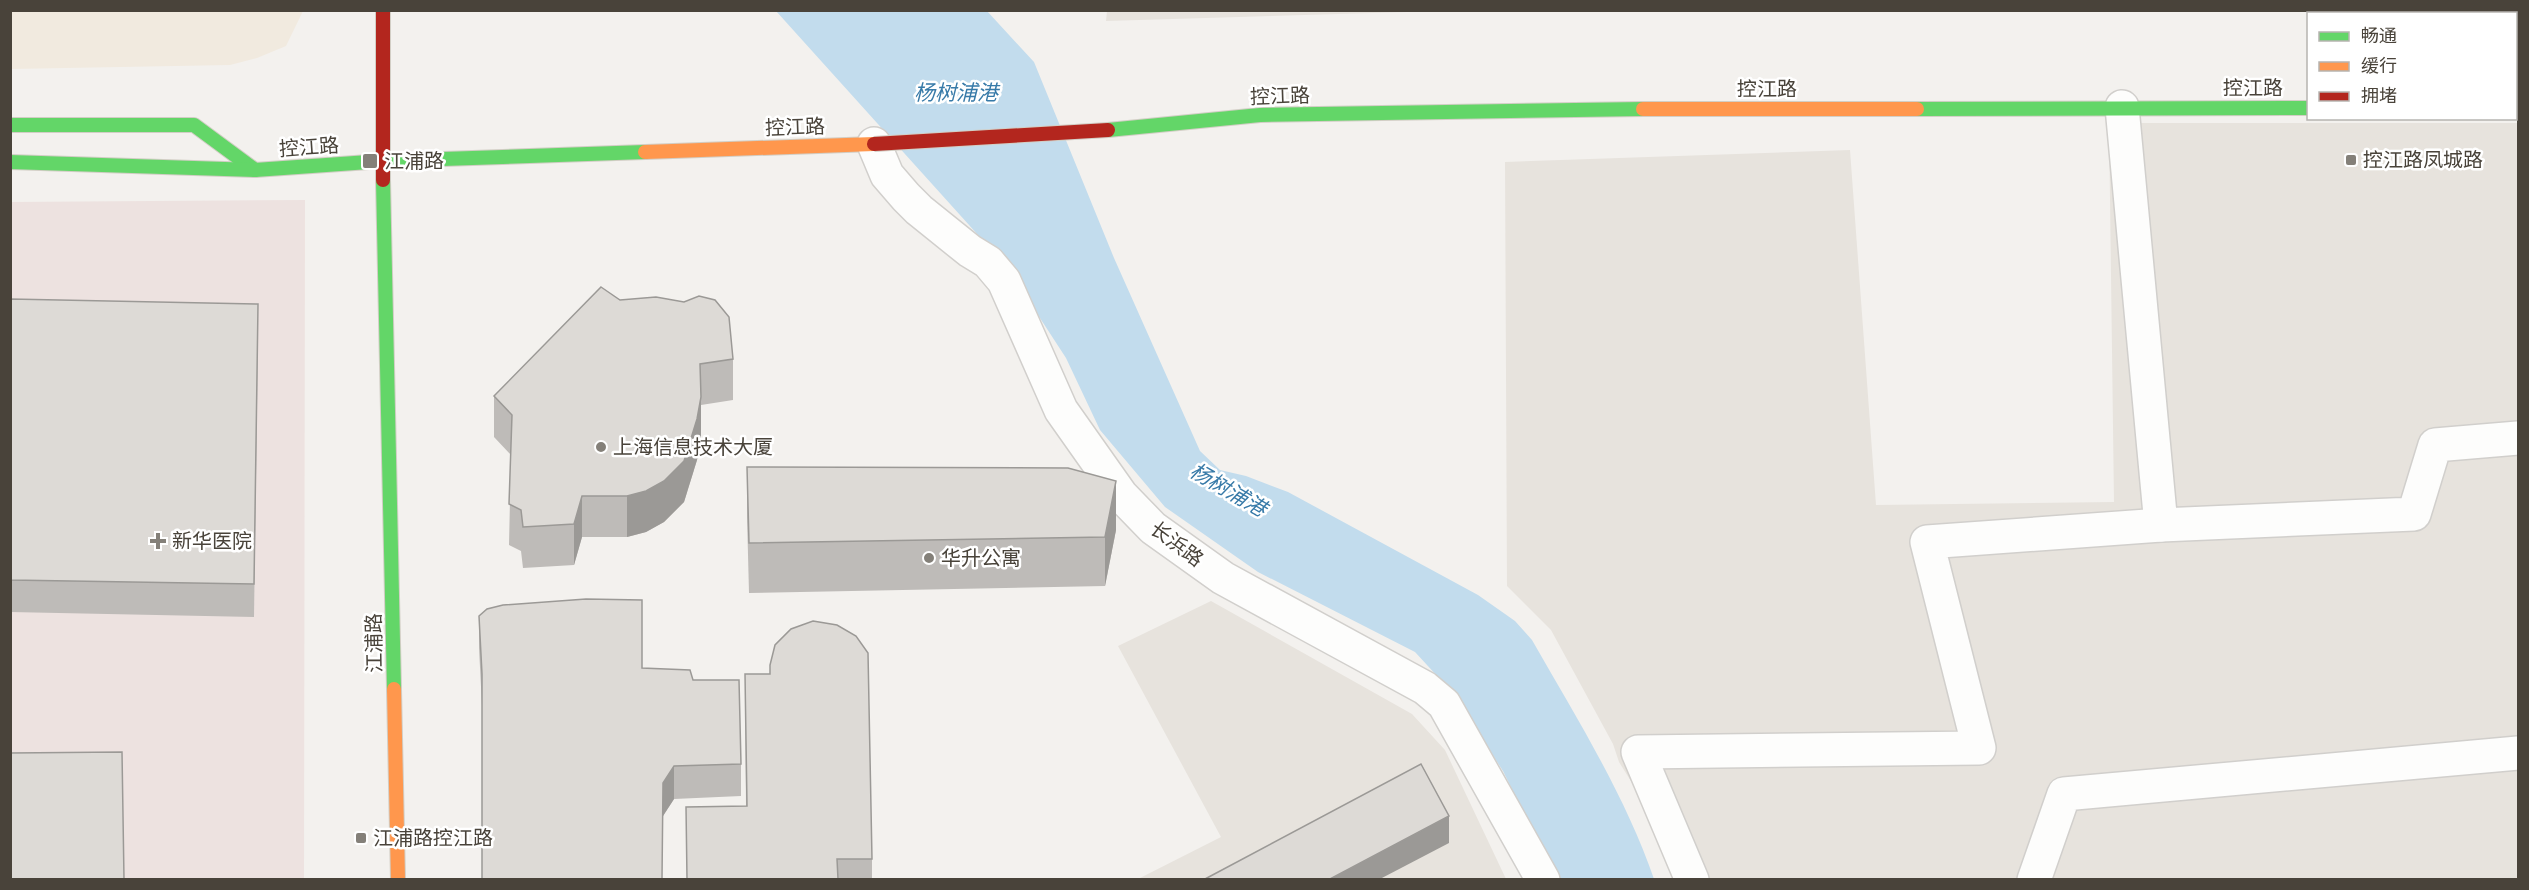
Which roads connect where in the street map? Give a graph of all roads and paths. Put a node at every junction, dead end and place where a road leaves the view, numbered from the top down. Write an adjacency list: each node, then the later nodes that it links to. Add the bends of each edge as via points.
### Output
1 (383, 10): 7 (main road, 江浦路)
2 (2122, 107): 3 (main road, 控江路); 5 (main road, 控江路, bridge, via 1564,109 1272,115 1108,130); 10 (street)
3 (2307, 108)
4 (10, 125): 8 (main road, 控江路, via 194,125)
5 (874, 144): 7 (main road, 控江路); 13 (street, 长浜路, via 887,175 912,204 988,262 1004,281 1061,410 1121,495 1153,528 1223,578 1425,688 1444,704)
6 (10, 162): 8 (main road, 控江路)
7 (383, 162): 8 (main road, 控江路); 12 (main road, 江浦路)
8 (255, 170)
9 (2518, 438): 10 (street, via 2435,444 2414,514)
10 (2161, 525): 14 (street, via 1927,542 1979,748 1638,752)
11 (2518, 753): 15 (street, via 2064,794)
12 (398, 879)
13 (1543, 879)
14 (1692, 879)
15 (2034, 879)

